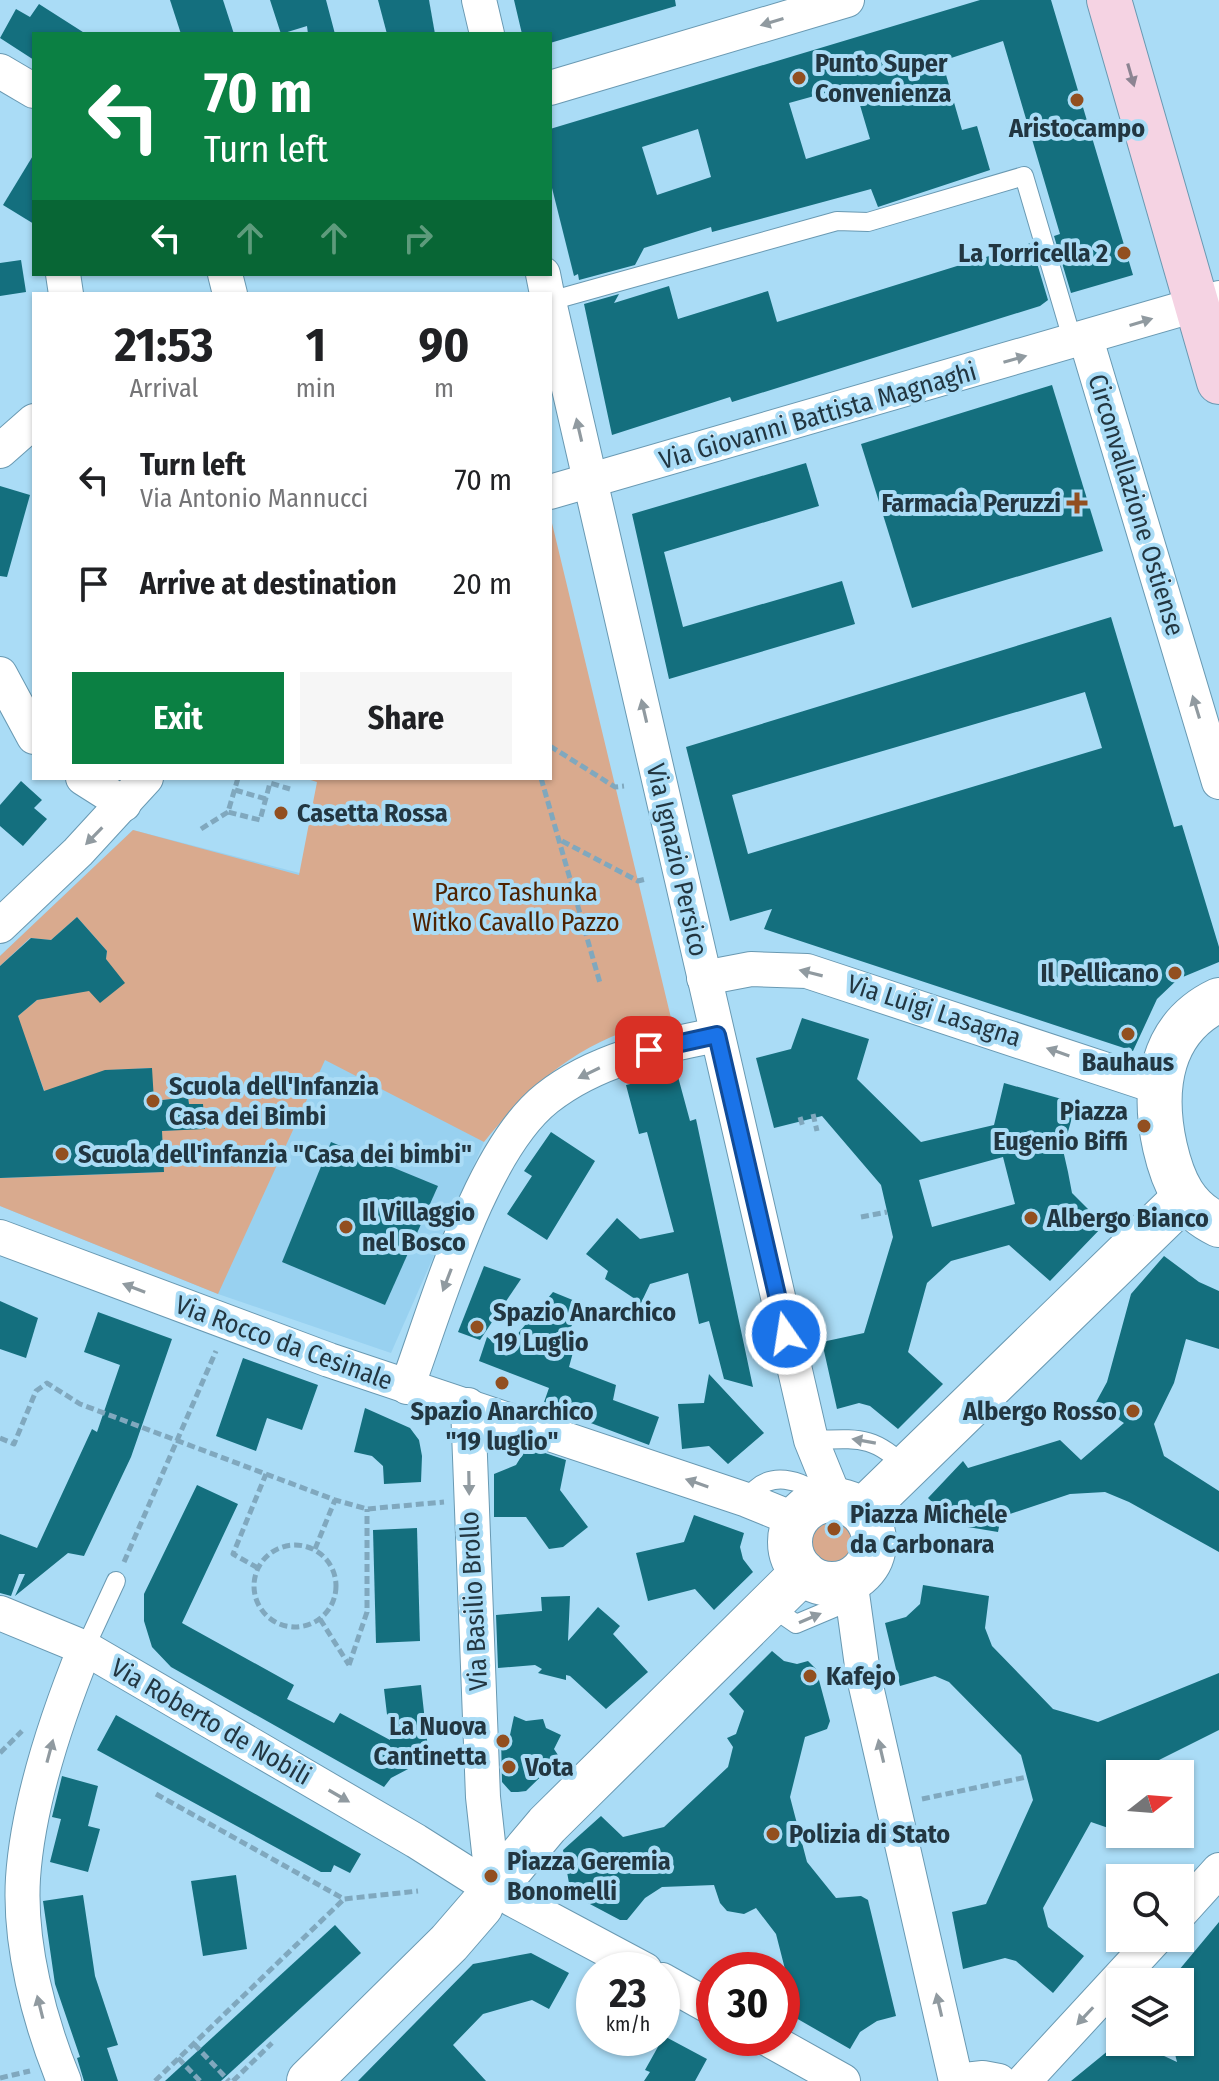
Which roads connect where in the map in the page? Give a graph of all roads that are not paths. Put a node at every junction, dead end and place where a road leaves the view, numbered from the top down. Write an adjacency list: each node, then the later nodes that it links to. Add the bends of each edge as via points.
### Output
1 (479, 0): 4 (street)
2 (847, 0): 6 (street, one-way to 6)
3 (1109, 0): 8 (main road, one-way to 8)
4 (487, 32)
5 (0, 71): 7 (street)
6 (552, 87)
7 (32, 90)
8 (1208, 302): 11 (street, Circonvallazione Ostiense, one-way to 8); 12 (main road)
9 (552, 303): 11 (lane, via 837,221 868,222 1024,176)
10 (552, 313): 15 (street, Via Ignazio Persico, one-way to 10)
11 (1080, 341): 15 (street, Via Giovanni Battista Magnaghi, one-way to 11); 21 (street, Circonvallazione Ostiense, one-way to 11)
12 (1219, 382)
13 (32, 423): 14 (street)
14 (0, 451)
15 (590, 481): 16 (street, Via Giovanni Battista Magnaghi); 24 (street, Via Ignazio Persico, one-way to 15)
16 (552, 491)
17 (0, 674): 18 (street)
18 (32, 733)
19 (86, 780): 22 (street)
20 (144, 780): 22 (street)
21 (1219, 782)
22 (124, 804): 23 (street, one-way to 23)
23 (0, 926)
24 (704, 978): 26 (street, Via Ignazio Persico); 27 (street, Via Luigi Lasagna, one-way to 24, via 807,971 751,969)
25 (1219, 1000): 27 (street, via 1179,1031)
26 (717, 1035): 31 (street, one-way to 31, via 649,1050 592,1071 530,1113 496,1158); 33 (street, Via Ignazio Persico)
27 (1158, 1087): 28 (street, via 1166,1151)
28 (1184, 1198): 29 (street); 34 (street)
29 (1219, 1225)
30 (0, 1237): 31 (street, Via Rocco da Cesinale, one-way to 30)
31 (407, 1387): 32 (street, Via Rocco da Cesinale)
32 (468, 1405): 35 (street, Via Rocco da Cesinale, one-way to 32, via 747,1500); 43 (street, Via Basilio Brollo, one-way to 43, via 483,1797)
33 (808, 1427): 34 (lane, one-way to 33, via 869,1441); 35 (street)
34 (914, 1463): 35 (street)
35 (830, 1508): 36 (street, via 791,1547); 38 (street, via 872,1528 873,1552)
36 (803, 1572): 38 (street); 40 (street)
37 (116, 1581): 41 (lane)
38 (852, 1590): 40 (lane, one-way to 38, via 796,1624); 51 (street, one-way to 38, via 892,1805)
39 (0, 1613): 41 (street, Via Roberto de Nobili)
40 (758, 1618): 43 (street, via 547,1825)
41 (85, 1648): 43 (street, Via Roberto de Nobili, one-way to 43); 48 (street, one-way to 41, via 23,1879 52,1744)
42 (1219, 1870): 44 (street)
43 (493, 1886): 45 (street); 49 (street, via 449,1943)
44 (1194, 1898)
45 (612, 1952)
46 (1143, 1952): 53 (street, one-way to 53)
47 (798, 2056): 50 (street)
48 (50, 2076)
49 (309, 2081)
50 (843, 2081)
51 (956, 2081): 52 (street)
52 (999, 2081)
53 (1024, 2081)

